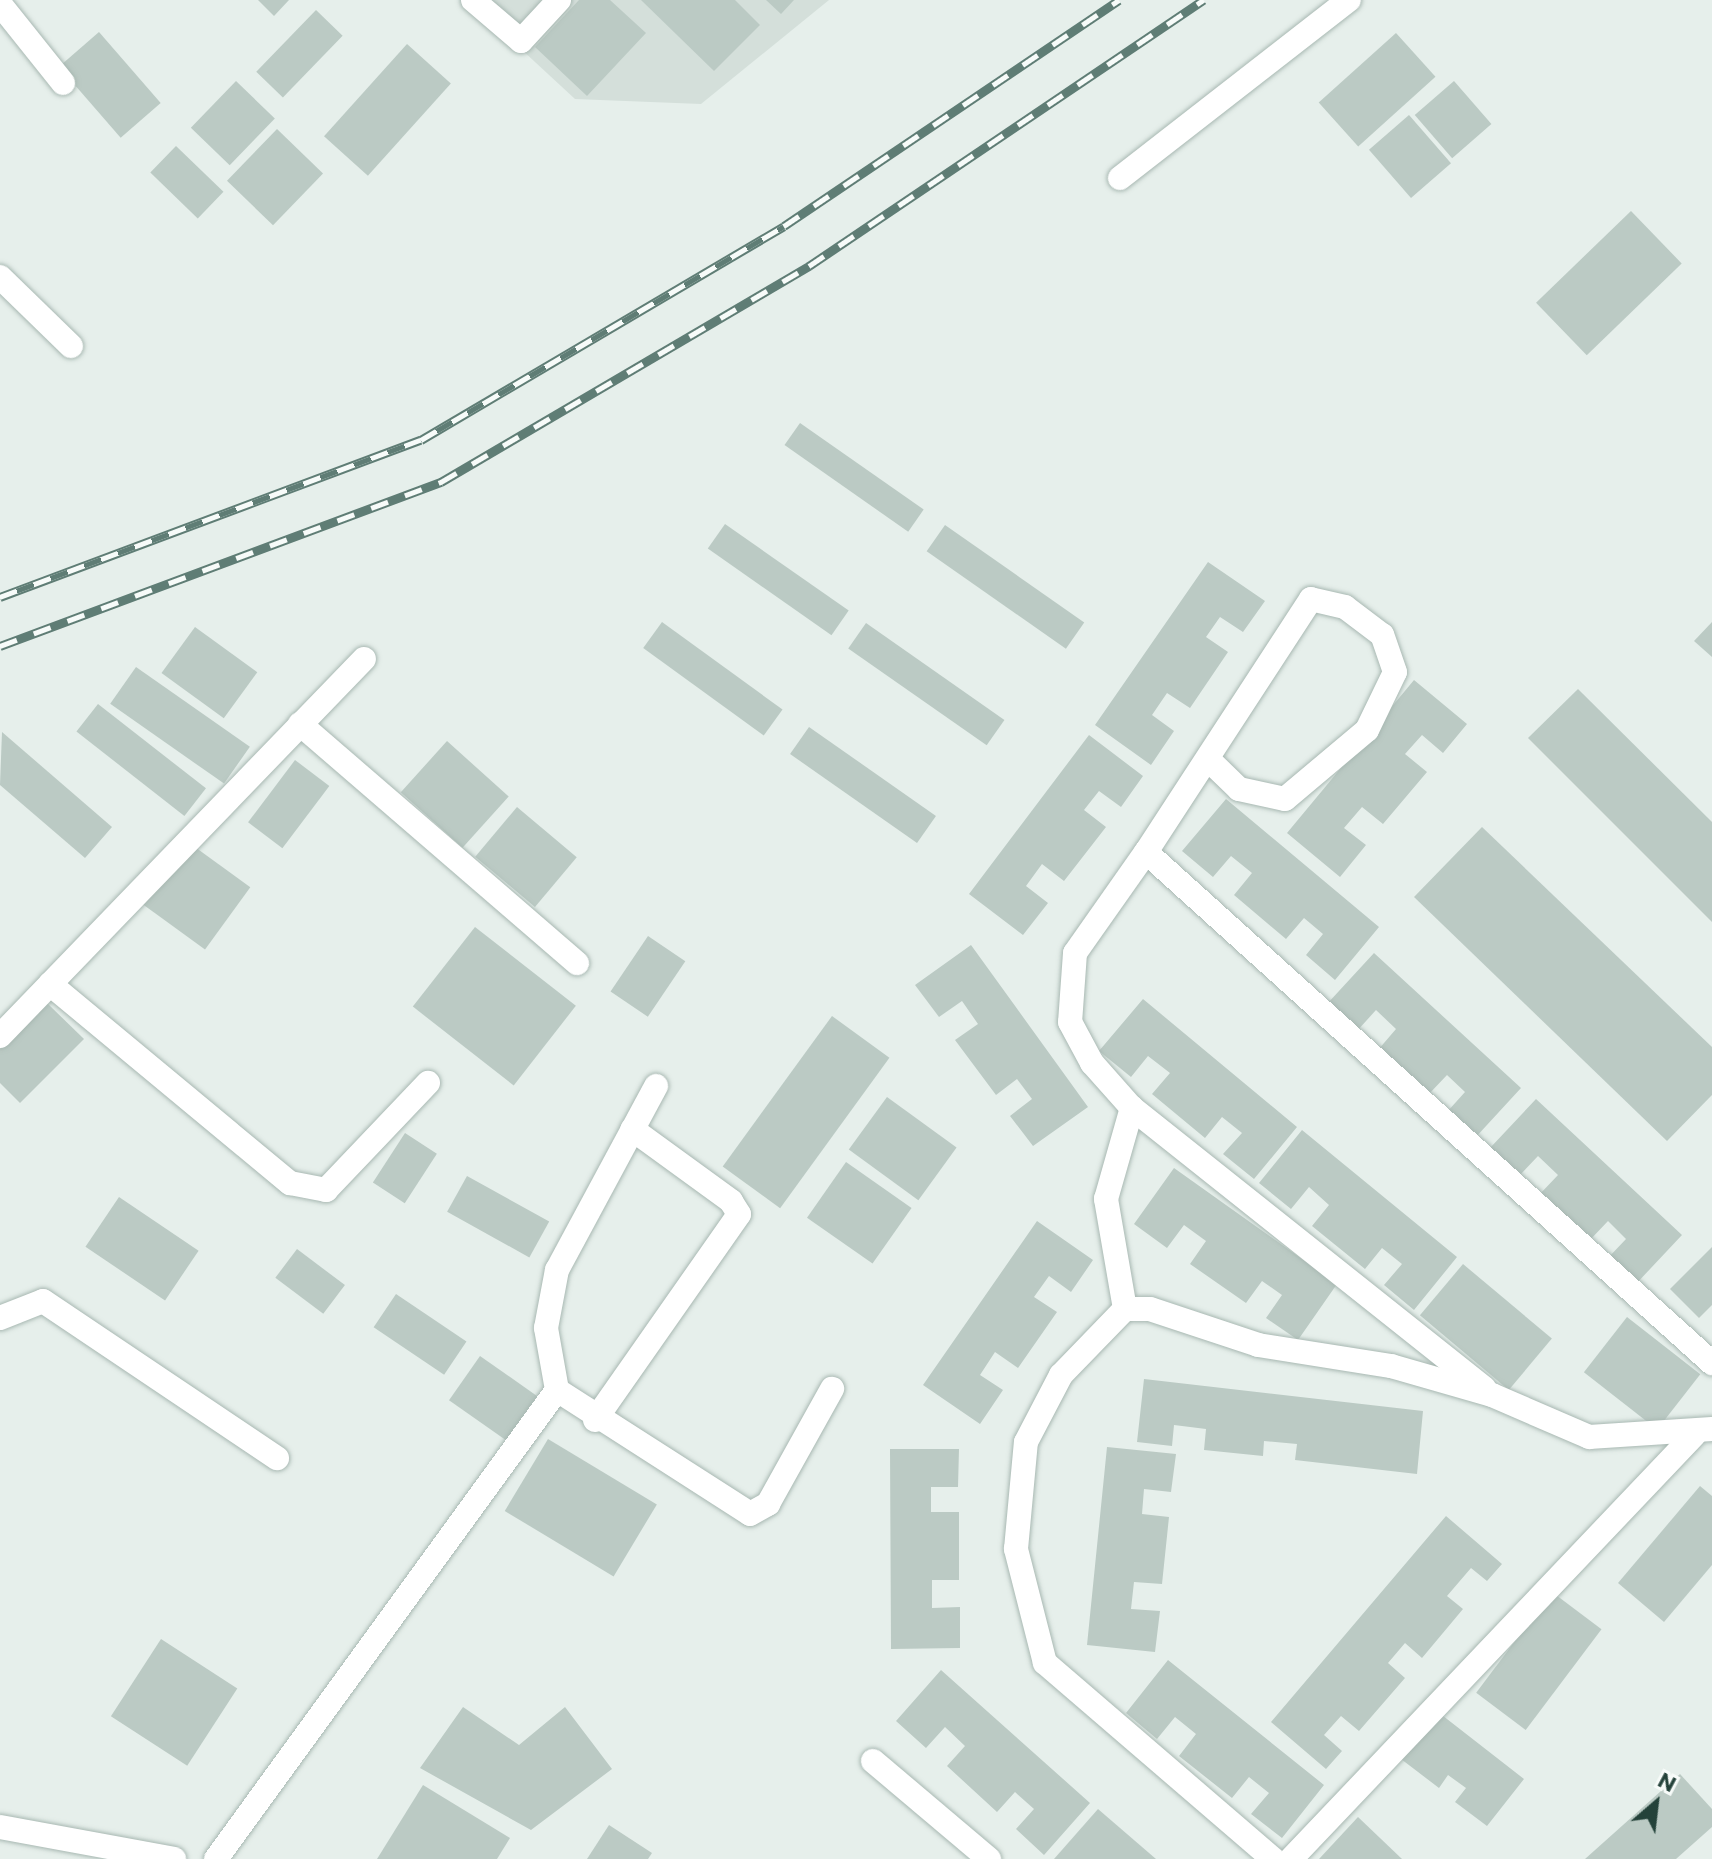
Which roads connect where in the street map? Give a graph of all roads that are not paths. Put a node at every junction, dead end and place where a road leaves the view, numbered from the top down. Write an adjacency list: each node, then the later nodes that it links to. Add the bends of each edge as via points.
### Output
1 (473, 0): 2 (street, via 521,41)
2 (559, 0)
3 (1349, 0): 6 (street)
4 (0, 4): 5 (street)
5 (63, 83)
6 (1120, 178)
7 (0, 277): 8 (street)
8 (71, 346)
9 (364, 659): 10 (street)
10 (300, 724): 13 (street); 14 (street)
11 (1210, 761): 11 (street, via 1311,599 1345,607 1382,635 1395,672 1367,730 1285,799 1239,789); 12 (street)
12 (1146, 852): 18 (street, via 1075,953 1070,1022 1092,1063); 22 (street)
13 (577, 963)
14 (50, 984): 15 (street); 16 (street, via 290,1183 326,1190)
15 (0, 1036)
16 (428, 1083)
17 (656, 1086): 19 (street)
18 (1132, 1108): 20 (street, via 1106,1199); 25 (street)
19 (632, 1129): 24 (street, via 557,1270 546,1328); 26 (street, via 731,1201 739,1214)
20 (1125, 1309): 25 (street); 34 (street, via 1061,1375 1026,1442 1016,1549 1045,1663)
21 (0, 1318): 28 (street, via 43,1301)
22 (1712, 1363)
23 (832, 1389): 26 (street, via 768,1504 750,1514)
24 (557, 1390): 26 (street); 32 (street)
25 (1492, 1395): 27 (street, via 1589,1437)
26 (595, 1420)
27 (1703, 1432): 35 (street)
28 (277, 1458)
29 (873, 1761): 33 (street)
30 (0, 1827): 31 (street)
31 (174, 1859)
32 (216, 1859)
33 (989, 1859)
34 (1273, 1859)
35 (1291, 1859)

